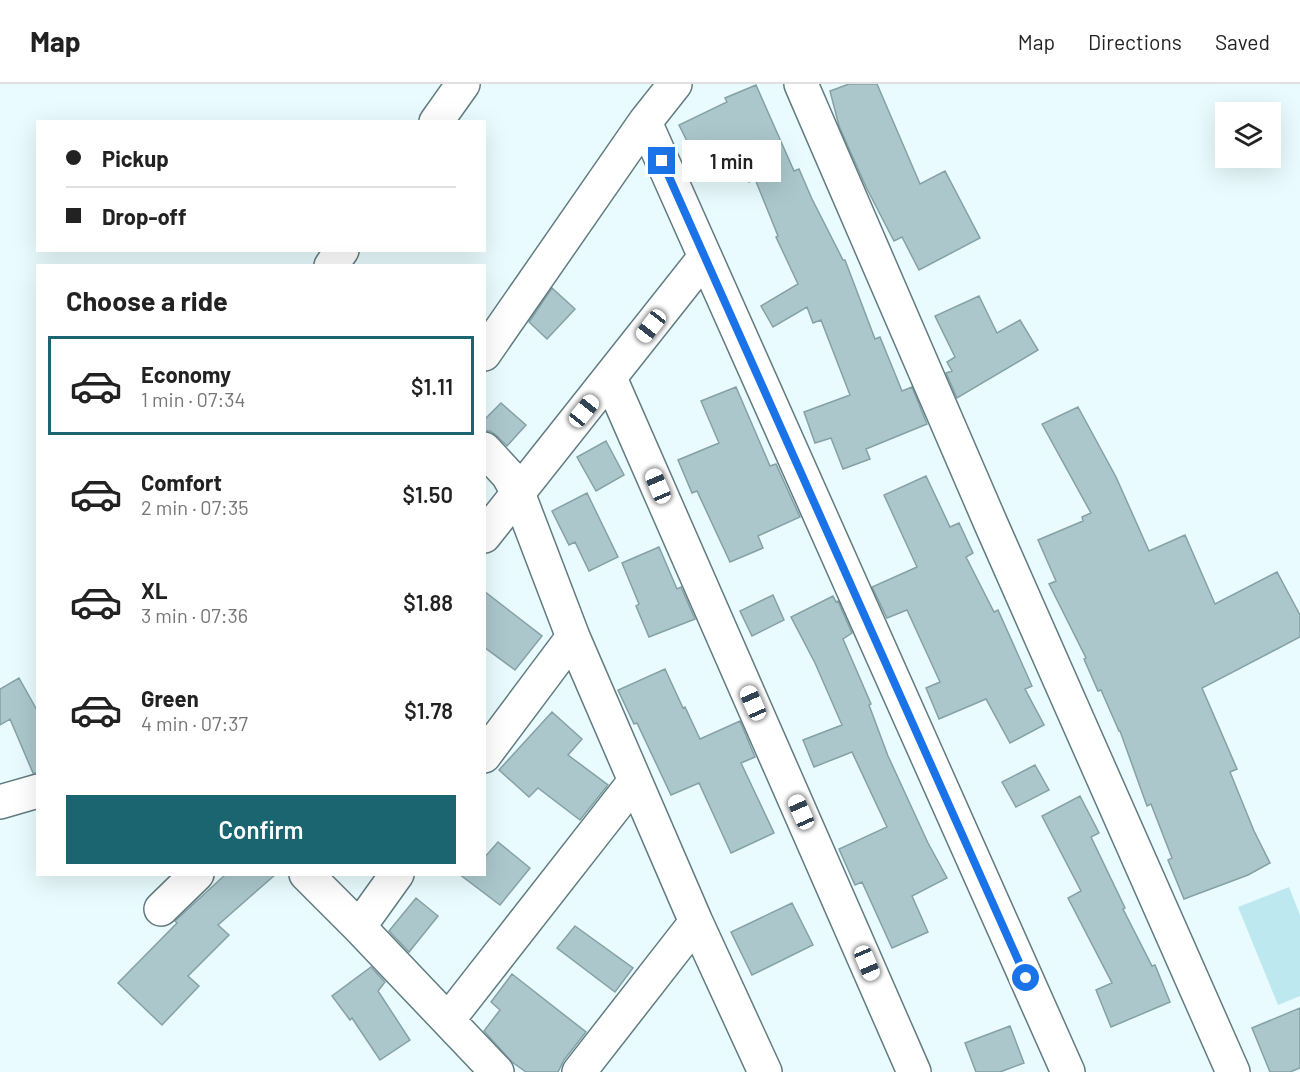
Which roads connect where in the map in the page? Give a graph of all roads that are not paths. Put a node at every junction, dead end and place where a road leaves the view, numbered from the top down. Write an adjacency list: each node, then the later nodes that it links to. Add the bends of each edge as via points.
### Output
1 (463, 84): 4 (street)
2 (675, 84): 5 (street)
3 (801, 84): 29 (street)
4 (437, 120)
5 (645, 122): 6 (street); 7 (street)
6 (705, 257): 8 (street); 28 (street)
7 (486, 351)
8 (610, 378): 10 (street); 27 (street)
9 (486, 451): 10 (street)
10 (518, 493): 11 (street); 12 (street)
11 (486, 533)
12 (573, 637): 13 (street); 14 (street)
13 (486, 753)
14 (635, 782): 21 (street); 23 (street)
15 (36, 792): 16 (street)
16 (0, 802)
17 (195, 876): 20 (street)
18 (308, 876): 22 (street)
19 (396, 876): 22 (street)
20 (161, 909)
21 (696, 922): 25 (street); 26 (street)
22 (358, 927): 23 (street)
23 (448, 1020): 24 (street)
24 (497, 1072)
25 (579, 1072)
26 (765, 1072)
27 (915, 1072)
28 (1068, 1072)
29 (1233, 1072)

